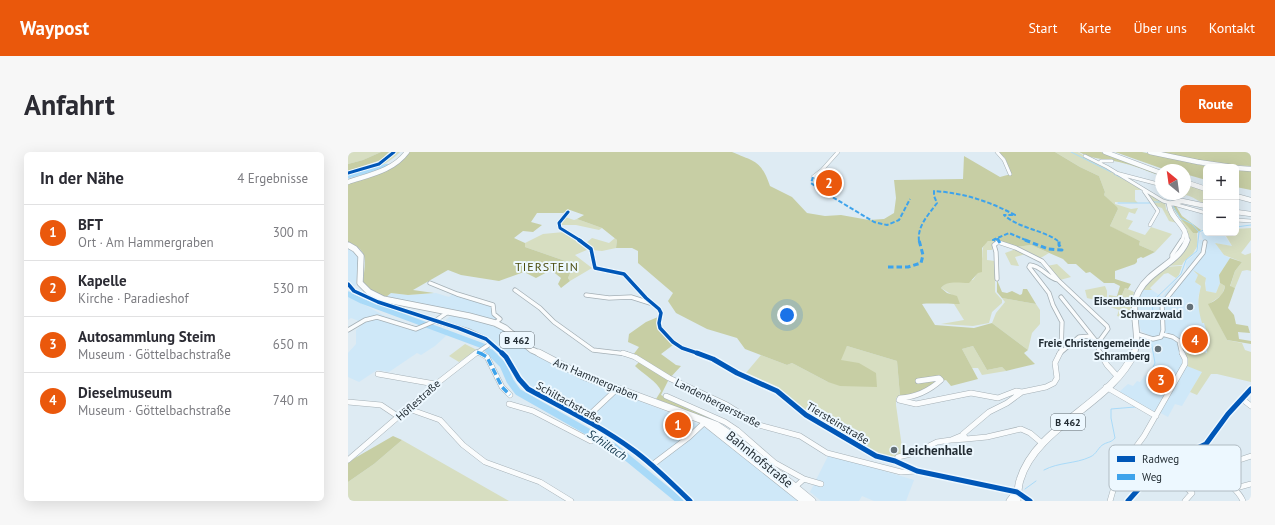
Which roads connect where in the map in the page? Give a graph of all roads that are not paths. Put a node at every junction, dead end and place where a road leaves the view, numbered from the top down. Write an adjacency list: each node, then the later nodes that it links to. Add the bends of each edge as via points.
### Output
1 (407, 152): 20 (main road, via 394,165)
2 (838, 152): 18 (street)
3 (997, 152): 17 (street)
4 (1107, 152): 15 (main road)
5 (1146, 152): 10 (main road)
6 (1150, 152): 11 (main road)
7 (1084, 156): 9 (street)
8 (1112, 161): 9 (street)
9 (1100, 163): 16 (street)
10 (1204, 164)
11 (1210, 164)
12 (1239, 168): 13 (main road)
13 (1251, 168)
14 (1114, 169): 19 (street)
15 (1155, 171)
16 (1116, 173): 19 (street); 24 (street)
17 (1010, 174)
18 (813, 177)
19 (1135, 178): 21 (street)
20 (348, 182)
21 (1155, 183)
22 (1191, 184): 23 (main road)
23 (1203, 188)
24 (1146, 189): 27 (street); 35 (street, via 1144,191 1158,210)
25 (1239, 198): 26 (main road)
26 (1251, 201)
27 (1170, 203): 28 (main road, via 1180,201); 30 (street); 49 (main road, B 462, via 1169,210 1185,230 1186,245 1138,292 1135,305)
28 (1203, 205)
29 (568, 212): 44 (street, Tiersteinstraße, via 559,223 560,228 588,246 592,251 595,268 624,274)
30 (1203, 212)
31 (1239, 212): 32 (main road)
32 (1251, 214)
33 (1239, 220): 34 (street)
34 (1251, 221)
35 (1150, 225)
36 (1205, 242): 50 (street, via 1202,253 1162,304)
37 (348, 245): 45 (main road, Am Hammergraben / B 462, via 357,250 363,259 361,285 369,292 383,299)
38 (997, 279): 39 (street, via 994,245 998,242 1042,261)
39 (1058, 280): 52 (street, via 1108,327 1100,340); 55 (street, via 1050,277 1036,265 1029,265 1049,293 1062,322)
40 (430, 283): 47 (street, via 493,305 494,314 500,319)
41 (515, 290): 85 (street, Landenbergerstraße, via 593,350 635,357 669,378 727,405 759,425 800,436 827,453 901,472)
42 (586, 294): 44 (street, via 609,298 631,296 636,300)
43 (1061, 297): 51 (street)
44 (650, 303): 83 (street, Tiersteinstraße, via 661,313 660,328 670,340 682,348 713,359 777,391 827,429 876,456)
45 (448, 312): 46 (street); 47 (main road, Am Hammergraben / B 462)
46 (433, 321): 48 (street, via 413,329 376,317); 53 (street, Schiltachstraße, via 486,339 490,342)
47 (495, 323): 61 (main road, Am Hammergraben / B 462, via 546,358)
48 (348, 330)
49 (1137, 334): 50 (street, via 1156,339); 57 (main road, B 462, via 1137,344 1131,360)
50 (1162, 334): 71 (street, via 1179,341 1185,364)
51 (1092, 336): 52 (street); 55 (street, via 1079,336)
52 (1096, 341): 57 (street, via 1096,346 1108,367)
53 (488, 345): 54 (street, Höflestraße); 73 (street, Schiltachstraße, via 498,349 506,357 528,389)
54 (479, 351): 59 (street, Höflestraße); 64 (street, via 487,357 502,387)
55 (1061, 352): 63 (street, via 1055,359 1057,378 1054,383)
56 (378, 374): 59 (street)
57 (1117, 376): 60 (main road, B 462)
58 (918, 381): 63 (street, via 939,378 941,380 925,393 900,400 916,404 966,393 998,398 1016,391)
59 (435, 384): 70 (street, Höflestraße)
60 (1106, 387): 71 (street); 77 (main road, B 462)
61 (617, 389): 73 (street); 74 (main road, Am Hammergraben / B 462)
62 (1251, 389): 66 (street)
63 (1022, 392): 76 (street, via 989,412 966,430)
64 (510, 395)
65 (666, 396): 86 (street, via 725,422 775,463)
66 (1242, 399): 69 (street); 79 (street)
67 (348, 402): 72 (street, via 382,405)
68 (509, 404): 75 (street, Schiltachstraße, via 533,411 591,441)
69 (1251, 406)
70 (409, 409): 72 (street, Höflestraße); 96 (street, via 440,420 485,462 540,482)
71 (1156, 416): 78 (street)
72 (399, 417): 82 (street, Höflestraße)
73 (584, 420): 75 (street, Schiltachstraße)
74 (705, 422): 84 (street); 90 (main road, Bahnhofstraße / B 462)
75 (601, 432): 84 (street, Schiltachstraße)
76 (964, 437): 77 (street, via 987,437 1021,429); 83 (street, via 955,441 938,442 915,453 898,457)
77 (1043, 444): 95 (main road, B 462, via 1028,460)
78 (1137, 445)
79 (1204, 445)
80 (1251, 456): 81 (street)
81 (1241, 459)
82 (348, 460)
83 (895, 461): 85 (street, Tiersteinstraße)
84 (652, 465): 97 (street, Schiltachstraße)
85 (917, 471): 95 (street, Tiersteinstraße)
86 (804, 479): 87 (street); 90 (street)
87 (821, 484)
88 (1251, 484): 89 (street)
89 (1241, 487)
90 (793, 489): 98 (main road, Bahnhofstraße / B 462); 99 (main road, Bahnhofstraße / B 462)
91 (1113, 491): 103 (street)
92 (1137, 491): 104 (street)
93 (1190, 491): 105 (street, via 1192,493)
94 (1238, 491): 106 (street)
95 (1017, 492): 100 (main road, B 462); 101 (main road, B 462); 102 (street)
96 (572, 501)
97 (690, 501)
98 (804, 501)
99 (812, 501)
100 (1010, 501)
101 (1017, 501)
102 (1030, 501)
103 (1110, 501)
104 (1128, 501)
105 (1185, 501)
106 (1243, 501)

